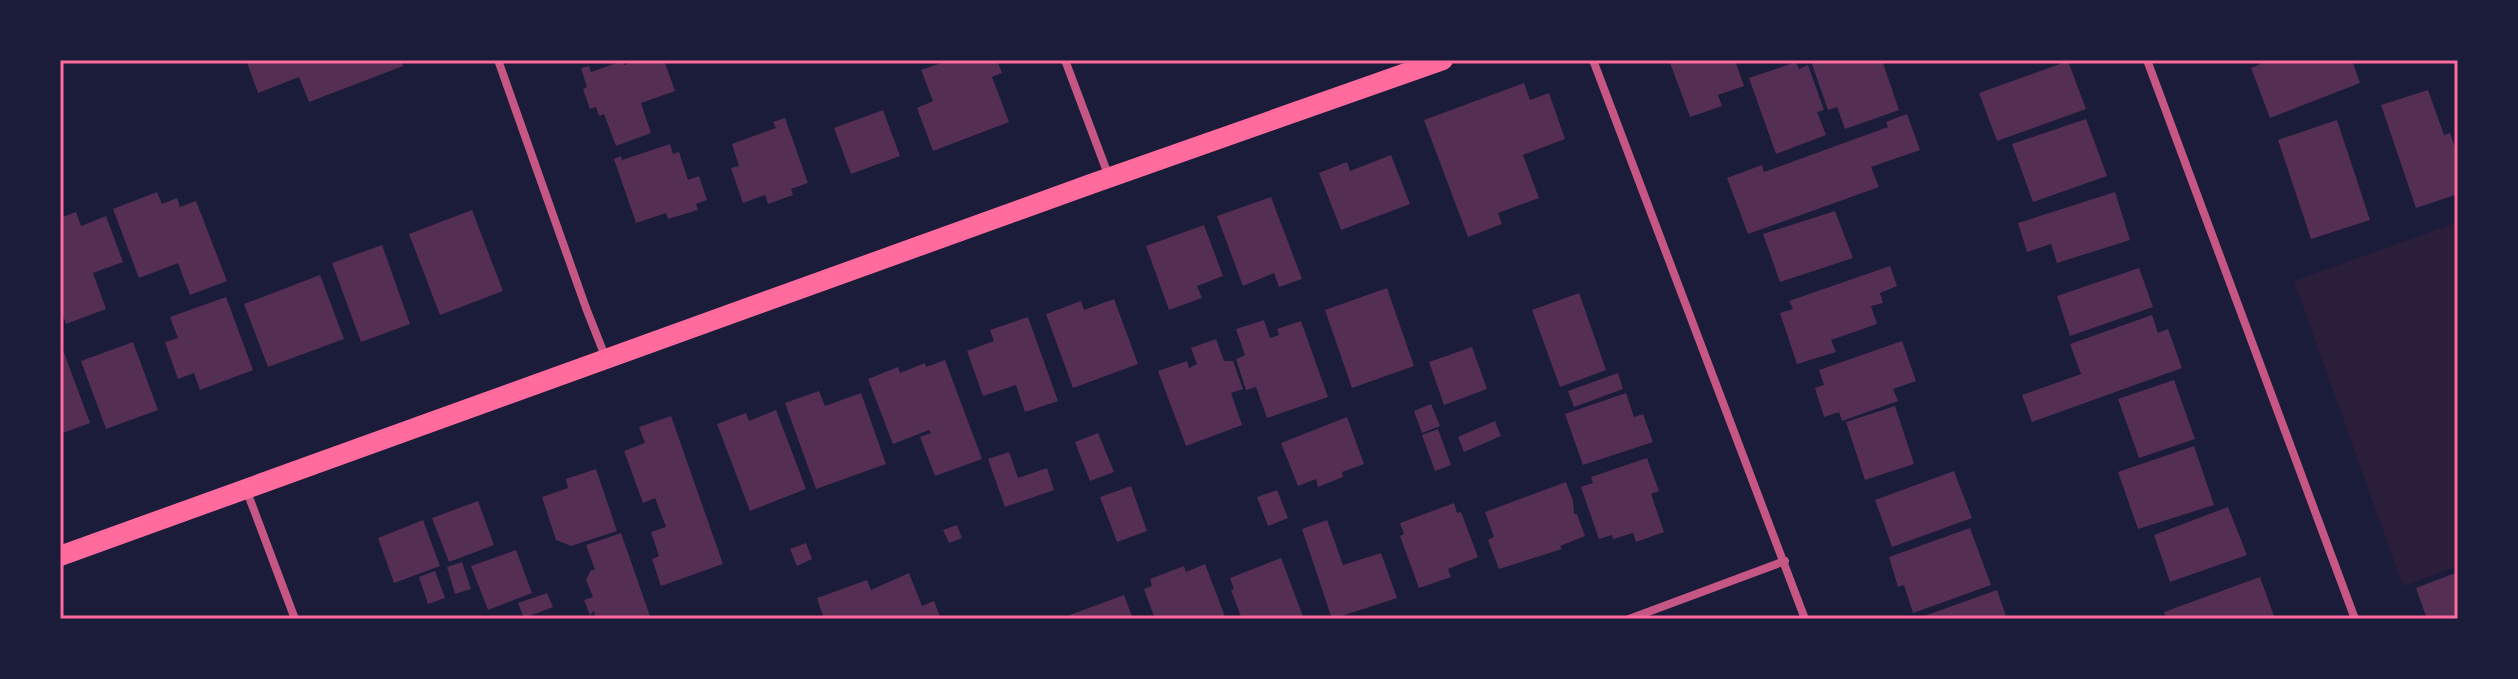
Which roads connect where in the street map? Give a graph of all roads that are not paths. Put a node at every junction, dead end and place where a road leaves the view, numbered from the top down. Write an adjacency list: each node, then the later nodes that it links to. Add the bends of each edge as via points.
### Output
1 (498, 60): 7 (street)
2 (1065, 60): 6 (street)
3 (1443, 60): 6 (main road)
4 (1593, 60): 10 (street)
5 (2147, 60): 14 (street)
6 (1110, 178): 7 (main road)
7 (607, 360): 8 (main road)
8 (246, 489): 9 (main road); 11 (street)
9 (60, 556)
10 (1785, 561): 12 (street); 13 (street)
11 (295, 619)
12 (1629, 619)
13 (1805, 619)
14 (2355, 619)

